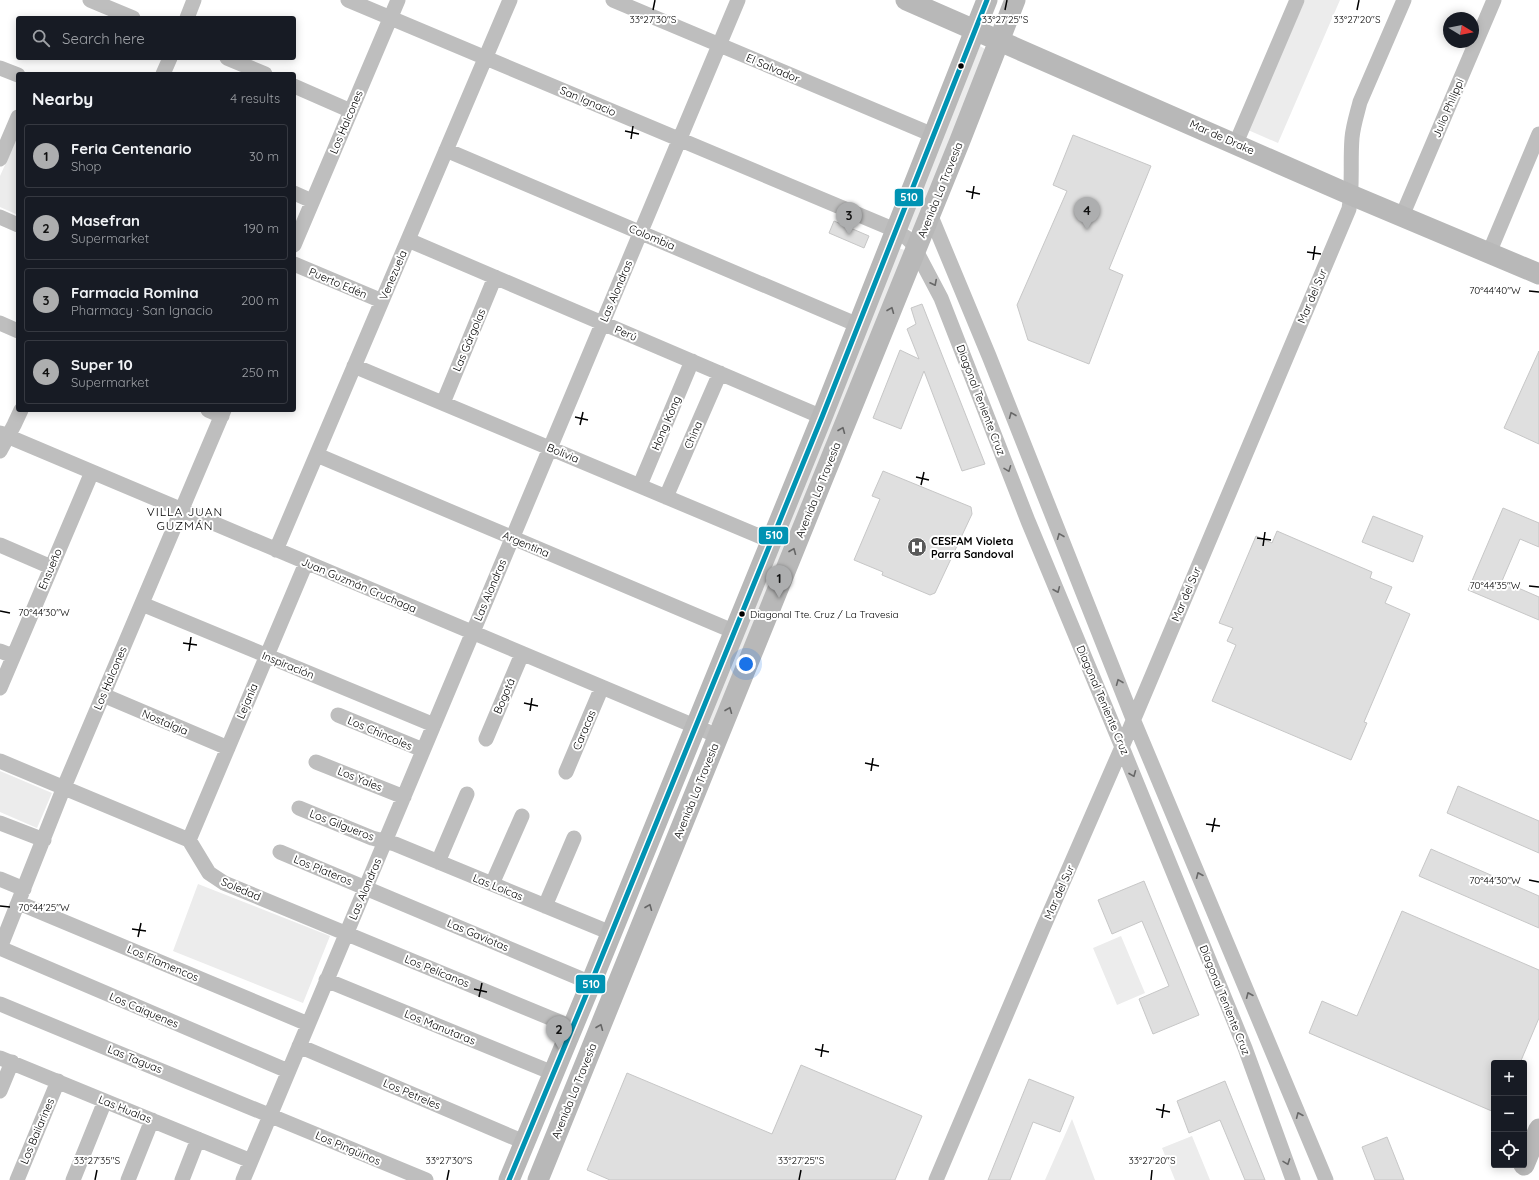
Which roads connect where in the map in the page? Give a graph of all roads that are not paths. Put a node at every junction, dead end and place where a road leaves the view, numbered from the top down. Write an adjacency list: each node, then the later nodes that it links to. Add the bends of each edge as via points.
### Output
1 (90, 0): 14 (street)
2 (194, 0): 15 (street)
3 (348, 0): 16 (street, San Ignacio)
4 (398, 0): 16 (street, Los Halcones)
5 (510, 0): 20 (street, Venezuela)
6 (613, 0): 19 (street, El Salvador)
7 (738, 0): 19 (street, Las Alondras)
8 (906, 0): 17 (street, Mar de Drake)
9 (987, 0): 17 (street)
10 (1015, 0): 18 (street, Avenida La Travesía)
11 (1297, 0): 33 (street)
12 (1404, 0): 37 (street, Mar del Sur, via 1357,113 1352,137)
13 (1494, 0): 40 (street, Julio Philippi)
14 (128, 16)
15 (188, 16)
16 (390, 18): 20 (street, San Ignacio); 28 (street, Los Halcones)
17 (975, 29): 18 (street, Mar de Drake); 31 (street)
18 (1000, 40): 33 (street, Mar de Drake); 39 (street, Avenida La Travesía)
19 (719, 45): 31 (street, El Salvador); 32 (street, Las Alondras)
20 (486, 58): 32 (street, San Ignacio); 34 (street, Venezuela)
21 (169, 60): 24 (street)
22 (232, 60): 25 (street)
23 (0, 68): 26 (street)
24 (164, 72)
25 (260, 72)
26 (16, 74)
27 (296, 87): 28 (street)
28 (351, 111): 38 (street, Los Halcones)
29 (16, 121): 35 (street)
30 (1539, 134): 48 (street)
31 (933, 135): 43 (street)
32 (680, 140): 43 (street, San Ignacio); 44 (street, Las Alondras)
33 (1236, 143): 37 (street, Mar de Drake)
34 (446, 150): 44 (street, Colombia); 46 (street, Venezuela)
35 (0, 159)
36 (296, 194): 38 (street)
37 (1351, 195): 40 (street, Mar de Drake); 88 (street, Mar del Sur, via 1349,209)
38 (312, 201): 45 (street, Los Halcones)
39 (930, 214): 47 (street, Avenida La Travesía); 88 (street, Diagonal Teniente Cruz, one-way to 39)
40 (1402, 216): 48 (street, Mar de Drake)
41 (0, 217): 42 (street)
42 (16, 224)
43 (895, 230): 47 (street, Diagonal Teniente Cruz, via 907,238); 55 (street)
44 (641, 232): 54 (street, Las Alondras); 55 (street, Colombia)
45 (296, 240)
46 (408, 240): 51 (street, Perú); 52 (street, Venezuela)
47 (916, 249): 91 (street, Avenida La Travesía, one-way to 47); 93 (street, Diagonal Teniente Cruz, one-way to 93, via 941,298 1028,521)
48 (1490, 253): 50 (street, Mar de Drake)
49 (296, 265): 52 (street, Puerto Edén)
50 (1539, 274)
51 (495, 277): 54 (street, Perú); 60 (street, Las Gárgolas)
52 (382, 301): 58 (street, Venezuela)
53 (0, 323): 56 (street)
54 (603, 323): 57 (street, Perú); 65 (street, Las Alondras)
55 (858, 325): 63 (street)
56 (16, 330)
57 (692, 361): 59 (street, Perú); 69 (street, Hong Kong)
58 (354, 366): 60 (street, Bolivia); 67 (street, Venezuela)
59 (720, 373): 63 (street, Perú); 70 (street, China)
60 (443, 403): 65 (street, Bolivia)
61 (20, 412): 64 (street)
62 (223, 413): 71 (street, Los Halcones)
63 (822, 417): 73 (street)
64 (4, 435): 66 (street); 68 (street, Juan Guzmán Cruchaga)
65 (550, 447): 69 (street, Bolivia); 72 (street, Las Alondras)
66 (0, 450)
67 (317, 456): 72 (street, Argentina); 75 (street, Venezuela)
68 (92, 472): 71 (street, Juan Guzmán Cruchaga); 77 (street, Ensueño)
69 (640, 486): 70 (street, Bolivia)
70 (666, 497): 73 (street, Bolivia)
71 (182, 510): 75 (street, Juan Guzmán Cruchaga); 78 (street, Los Halcones)
72 (512, 538): 79 (street, Argentina); 80 (street, Las Alondras)
73 (771, 541): 79 (street)
74 (0, 546): 77 (street)
75 (276, 550): 76 (street, Juan Guzmán Cruchaga)
76 (306, 563): 80 (street, Juan Guzmán Cruchaga); 83 (street, Lejanía)
77 (51, 567): 81 (street, Ensueño)
78 (142, 604): 83 (street, Inspiración); 86 (street, Los Halcones)
79 (735, 632): 90 (street)
80 (472, 633): 82 (street, Juan Guzmán Cruchaga); 89 (street, Las Alondras)
81 (7, 654): 85 (street, Ensueño)
82 (522, 654): 84 (street, Juan Guzmán Cruchaga); 92 (street, Bogotá)
83 (266, 656): 89 (street, Inspiración); 94 (street, Lejanía)
84 (602, 687): 90 (street, Juan Guzmán Cruchaga); 98 (street, Caracas)
85 (0, 688)
86 (103, 695): 94 (street, Nostalgia); 99 (street, Los Halcones)
87 (338, 715): 95 (street, Los Chincoles)
88 (1133, 719): 93 (street, Mar del Sur); 136 (street, Diagonal Teniente Cruz, one-way to 88)
89 (434, 725): 95 (street, Las Alondras)
90 (695, 727): 91 (street, Juan Guzmán Cruchaga); 117 (street)
91 (718, 736): 147 (street, Avenida La Travesía, one-way to 91)
92 (486, 739)
93 (1122, 747): 148 (street, Mar del Sur); 149 (street, Diagonal Teniente Cruz, one-way to 149, via 1245,1048)
94 (228, 748): 107 (street, Lejanía)
95 (423, 750): 101 (street, Las Alondras)
96 (0, 760): 99 (street)
97 (316, 762): 101 (street, Los Yales)
98 (566, 772)
99 (64, 787): 106 (street, Los Halcones); 107 (street)
100 (467, 794): 110 (street)
101 (404, 797): 108 (street, Las Alondras)
102 (299, 808): 108 (street, Los Gilgueros, via 372,838)
103 (522, 816): 112 (street)
104 (0, 823): 106 (street)
105 (574, 838): 115 (street)
106 (44, 840): 114 (street, Los Halcones)
107 (188, 840): 116 (street, Soledad, via 209,873 216,878)
108 (385, 840): 110 (street, Las Loicas); 113 (street, Las Alondras)
109 (280, 852): 113 (street, Los Plateros)
110 (438, 862): 112 (street, Las Loicas)
111 (0, 879): 114 (street, Los Flamencos)
112 (492, 884): 115 (street, Las Loicas)
113 (366, 887): 116 (street, Las Alondras); 120 (street, Las Gaviotas)
114 (21, 896): 118 (street, Los Halcones); 122 (street, Los Flamencos)
115 (545, 906): 117 (street, Las Loicas)
116 (346, 933): 119 (street, Las Alondras); 123 (street, Los Pelícanos)
117 (611, 933): 120 (street)
118 (1, 941): 126 (street, Los Caiquenes)
119 (326, 980): 122 (street, Las Alondras); 127 (street, Los Manutaras)
120 (591, 983): 123 (street)
121 (0, 1004): 131 (street, Las Taguas)
122 (308, 1024): 124 (street, Las Alondras)
123 (572, 1027): 127 (street)
124 (299, 1046): 126 (street, Las Alondras); 135 (street, Los Petreles)
125 (6, 1060): 128 (street, Las Hualas); 129 (street)
126 (288, 1071): 131 (street, Las Alondras)
127 (553, 1073): 135 (street)
128 (58, 1081): 130 (street, Las Hualas); 140 (street, Los Bailarines)
129 (0, 1091)
130 (105, 1101): 132 (street, Las Hualas); 141 (street)
131 (270, 1115): 138 (street, Las Alondras); 145 (street, Los Pingüinos)
132 (152, 1120): 134 (street, Las Hualas); 142 (street)
133 (1539, 1129): 137 (street)
134 (198, 1139): 138 (street, Las Hualas); 143 (street)
135 (524, 1142): 146 (street)
136 (1314, 1151): 150 (street, Diagonal Teniente Cruz); 151 (street, Diagonal Teniente Cruz)
137 (1527, 1158)
138 (251, 1161): 144 (street, Las Alondras)
139 (1523, 1168): 152 (street)
140 (17, 1180)
141 (73, 1180)
142 (128, 1180)
143 (182, 1180)
144 (243, 1180)
145 (426, 1180)
146 (509, 1180)
147 (538, 1180)
148 (936, 1180)
149 (1293, 1180)
150 (1314, 1180)
151 (1326, 1180)
152 (1518, 1180)

